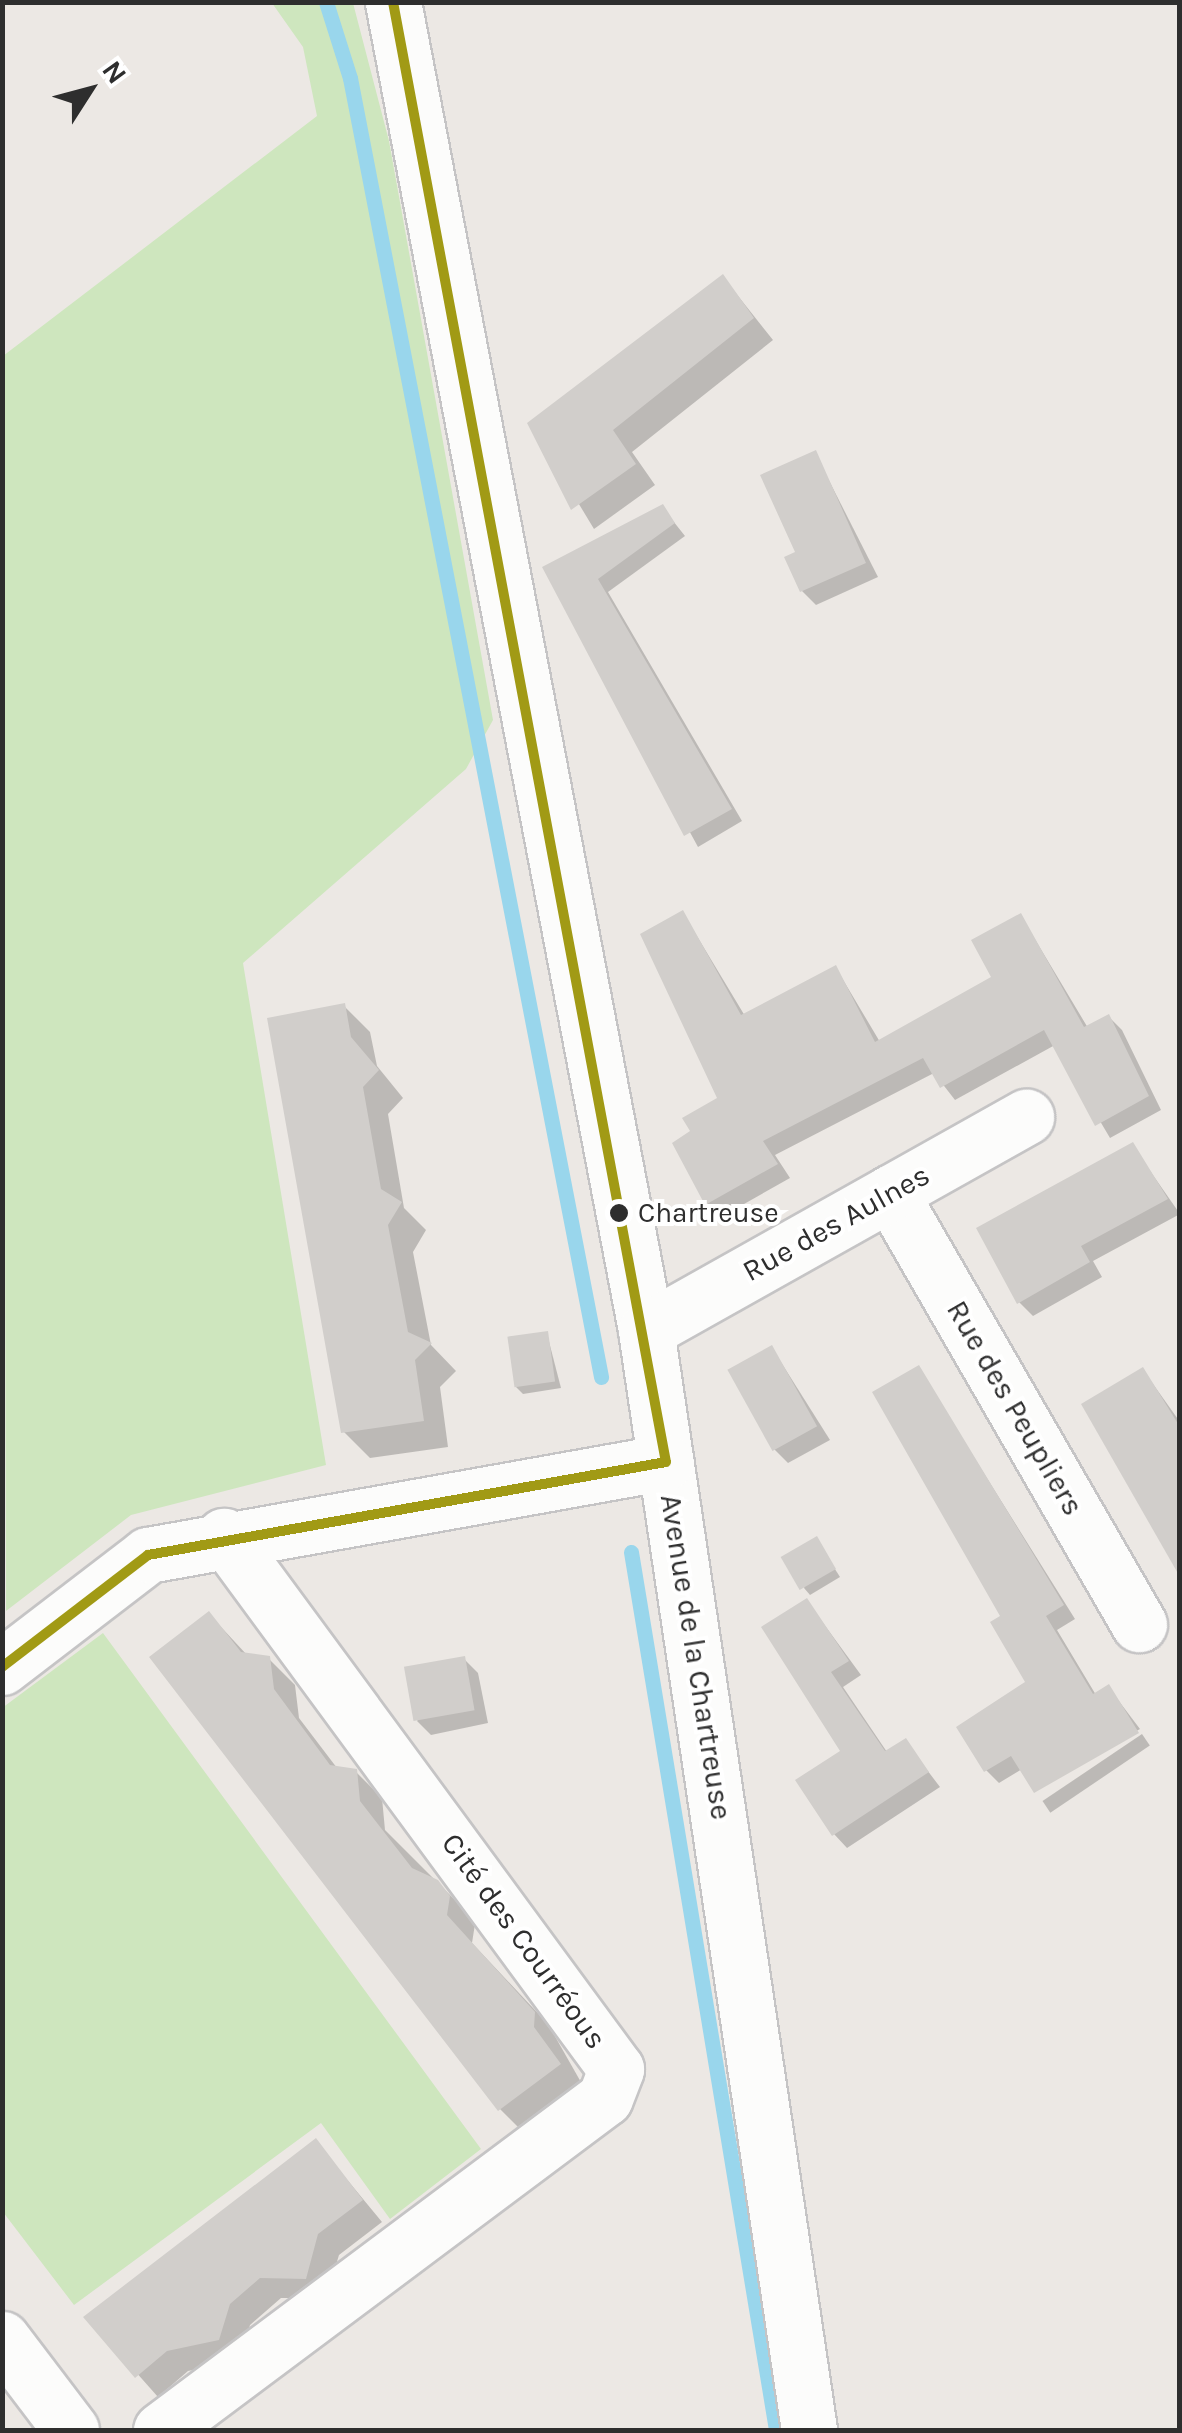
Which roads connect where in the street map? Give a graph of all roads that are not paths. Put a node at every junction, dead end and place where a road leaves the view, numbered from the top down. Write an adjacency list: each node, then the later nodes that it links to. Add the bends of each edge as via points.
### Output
1 (393, 2): 4 (street, Avenue de la Chartreuse)
2 (1026, 1117): 3 (street, Rue des Aulnes)
3 (890, 1193): 4 (street, Rue des Aulnes); 7 (street, Rue des Peupliers)
4 (646, 1330): 5 (street, Avenue de la Chartreuse)
5 (666, 1462): 6 (street); 12 (street, Avenue de la Chartreuse)
6 (224, 1536): 8 (street, via 148,1556); 11 (street, Cité des Courréous, via 616,2070 605,2098)
7 (1139, 1624)
8 (2, 1667)
9 (2, 2338): 10 (street)
10 (71, 2430)
11 (161, 2430)
12 (810, 2430)

